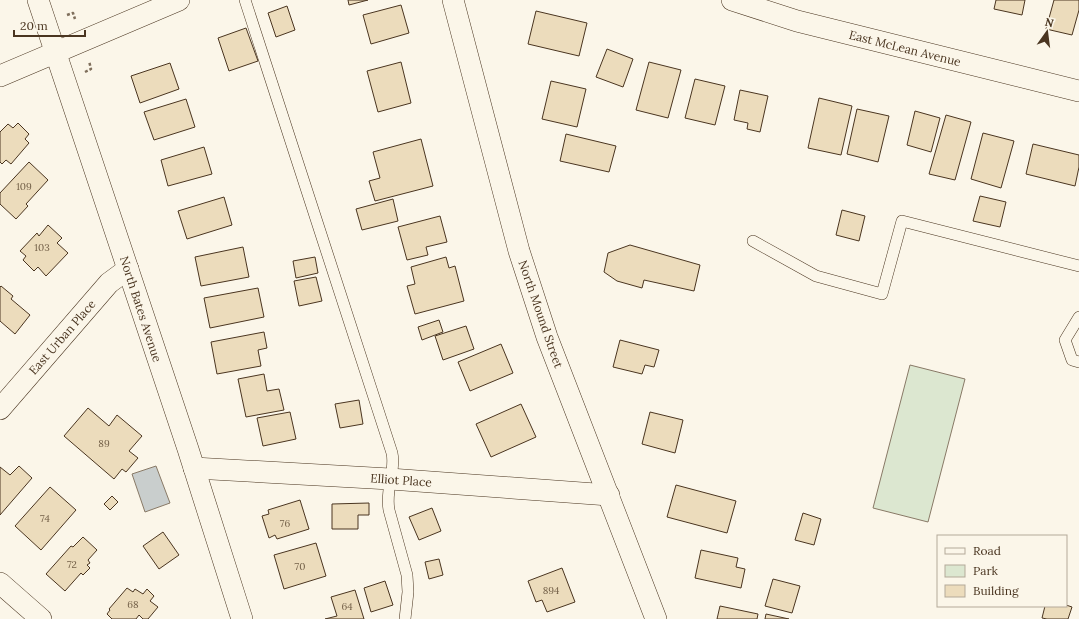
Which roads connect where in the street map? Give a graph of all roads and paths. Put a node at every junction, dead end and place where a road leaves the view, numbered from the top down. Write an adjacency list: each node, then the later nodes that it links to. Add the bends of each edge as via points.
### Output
1 (38, 0): 7 (street, North Bates Avenue)
2 (179, 0): 7 (street)
3 (245, 0): 17 (lane, via 392,453)
4 (453, 0): 18 (street, North Mound Street, via 528,281 547,337)
5 (732, 0): 6 (street, East McLean Avenue)
6 (777, 7): 9 (street, East McLean Avenue, via 797,21)
7 (56, 53): 8 (street); 12 (street, North Bates Avenue)
8 (0, 76)
9 (1079, 91)
10 (753, 241): 11 (lane, via 816,276 882,294 902,221)
11 (1079, 266)
12 (128, 269): 15 (street, East Urban Place, via 110,282); 16 (street, North Bates Avenue)
13 (1079, 317): 14 (lane, via 1065,340 1072,360)
14 (1079, 362)
15 (0, 409)
16 (194, 468): 17 (street, Elliot Place); 21 (street, North Bates Avenue)
17 (390, 479): 18 (street, Elliot Place); 22 (lane, via 388,506 406,567 408,584)
18 (609, 495): 23 (street, North Mound Street)
19 (0, 583): 20 (street)
20 (40, 619)
21 (242, 619)
22 (405, 619)
23 (656, 619)

